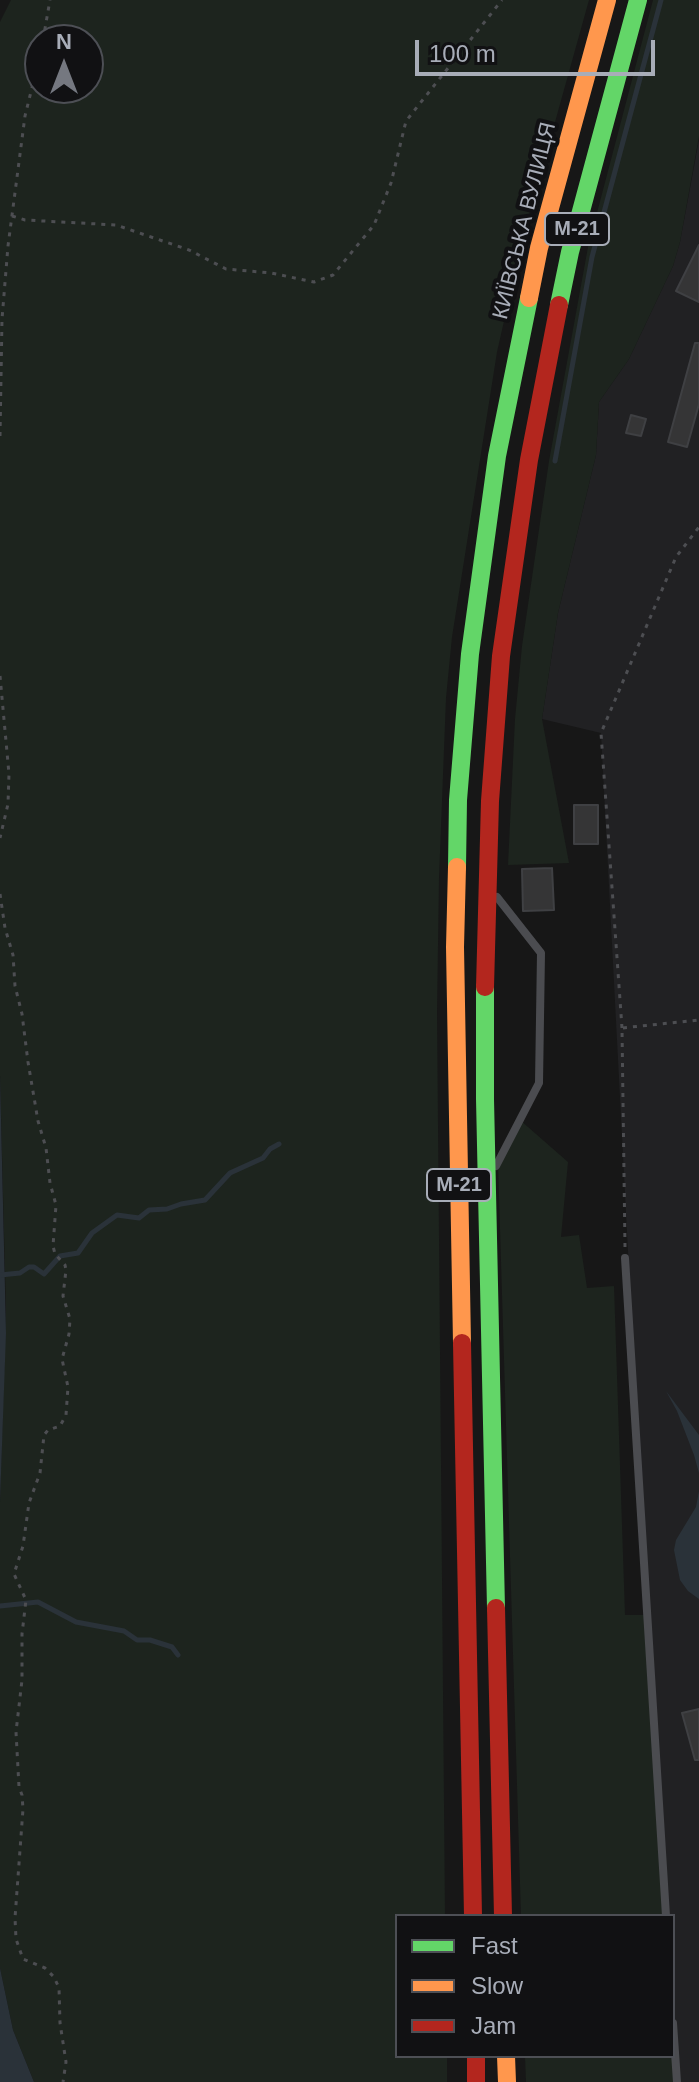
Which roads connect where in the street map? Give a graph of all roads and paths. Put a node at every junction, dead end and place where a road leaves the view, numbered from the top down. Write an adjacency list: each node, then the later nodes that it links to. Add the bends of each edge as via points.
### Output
1 (50, 0): 5 (path)
2 (502, 0): 7 (path, via 406,121 374,225 333,275 314,282 226,269 116,225)
3 (607, 0): 14 (highway, КИЇВСЬКА ВУЛИЦЯ / М-21, via 539,248 497,456 470,654 458,800)
4 (638, 0): 12 (highway, М-21, via 570,252 529,460 501,656)
5 (46, 24)
6 (28, 104): 7 (path)
7 (12, 216): 8 (path, via 2,319)
8 (0, 436)
9 (699, 527): 17 (path, via 676,557 601,733)
10 (0, 676): 11 (path, via 9,774)
11 (0, 838)
12 (487, 885): 15 (highway, М-21); 18 (lane, via 541,953 539,1083)
13 (0, 894): 26 (path, via 56,1205 55,1254 66,1270 63,1296 70,1319 62,1359 67,1408 60,1426 44,1435 40,1473 14,1574 26,1600 16,1732 23,1809 16,1939 23,1959 45,1968 59,1988)
14 (455, 947): 15 (highway); 20 (highway, М-21)
15 (485, 948): 18 (highway, М-21)
16 (699, 1020): 17 (path)
17 (622, 1028): 19 (path)
18 (487, 1184): 21 (highway, М-21)
19 (625, 1258): 22 (lane)
20 (473, 1914)
21 (503, 1914)
22 (666, 1914)
23 (675, 2052): 29 (lane)
24 (476, 2058): 27 (highway)
25 (506, 2058): 28 (highway)
26 (63, 2082)
27 (476, 2082)
28 (507, 2082)
29 (677, 2082)

